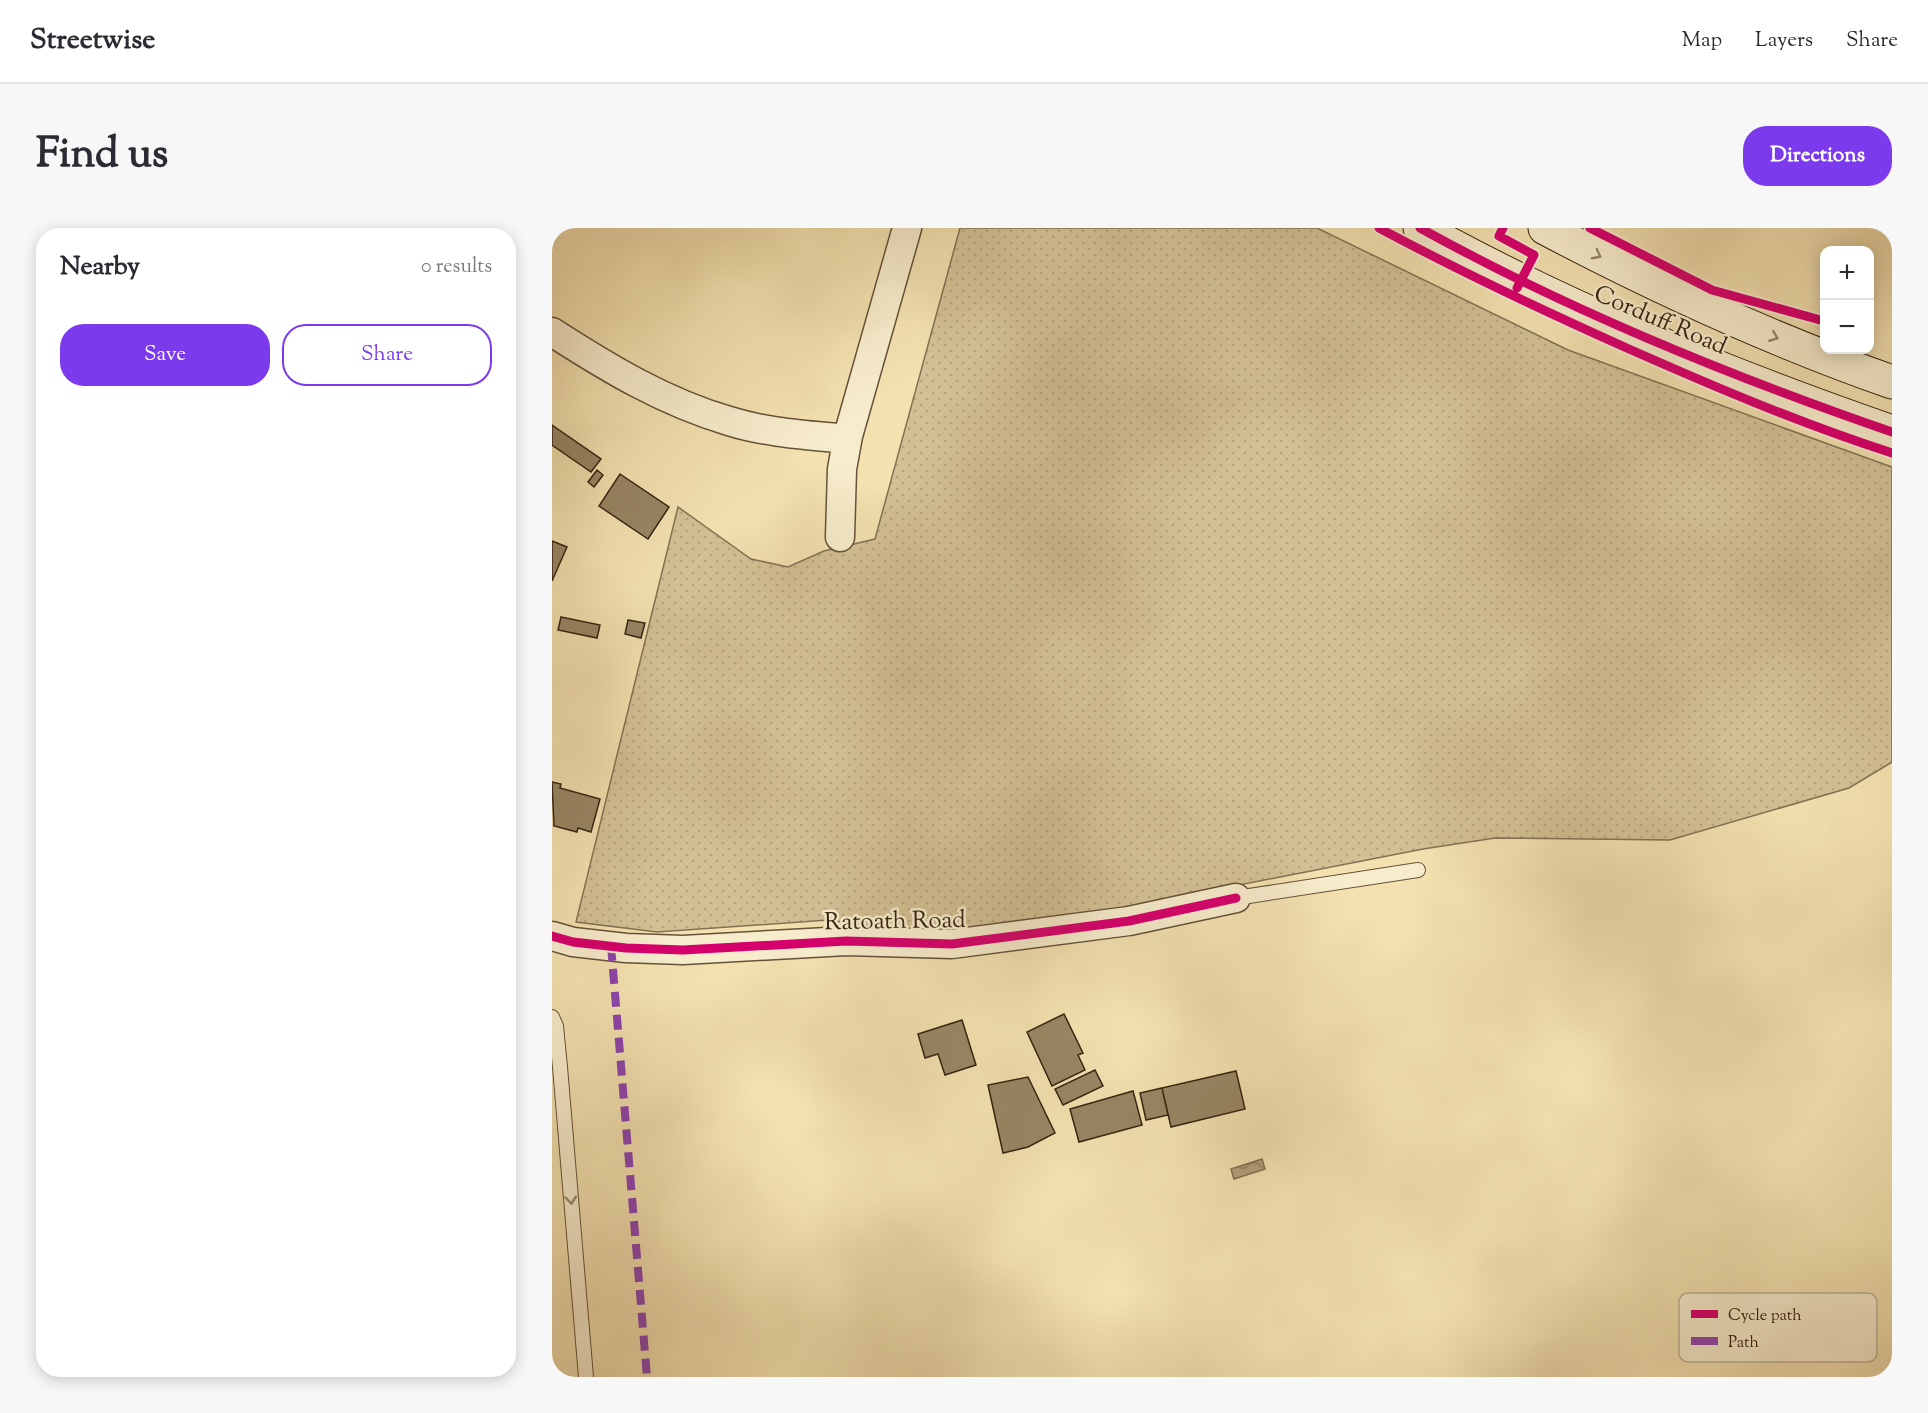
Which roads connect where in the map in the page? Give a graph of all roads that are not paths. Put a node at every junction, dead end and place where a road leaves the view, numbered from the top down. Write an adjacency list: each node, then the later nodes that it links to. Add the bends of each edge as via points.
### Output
1 (907, 228): 7 (street)
2 (1420, 228): 6 (street, Corduff Road, via 1622,328)
3 (1545, 228): 5 (street, Corduff Road, one-way to 5, via 1730,319)
4 (552, 332): 7 (street, via 645,388 683,406 730,422)
5 (1892, 382)
6 (1892, 432)
7 (847, 439): 8 (street)
8 (840, 537)
9 (1418, 870): 10 (lane, Ratoath Road)
10 (1236, 898): 11 (street, Ratoath Road, via 1129,921 952,944 846,941 683,950 618,947)
11 (552, 936)
12 (552, 1017): 13 (lane, one-way to 13, via 560,1068)
13 (586, 1377)

